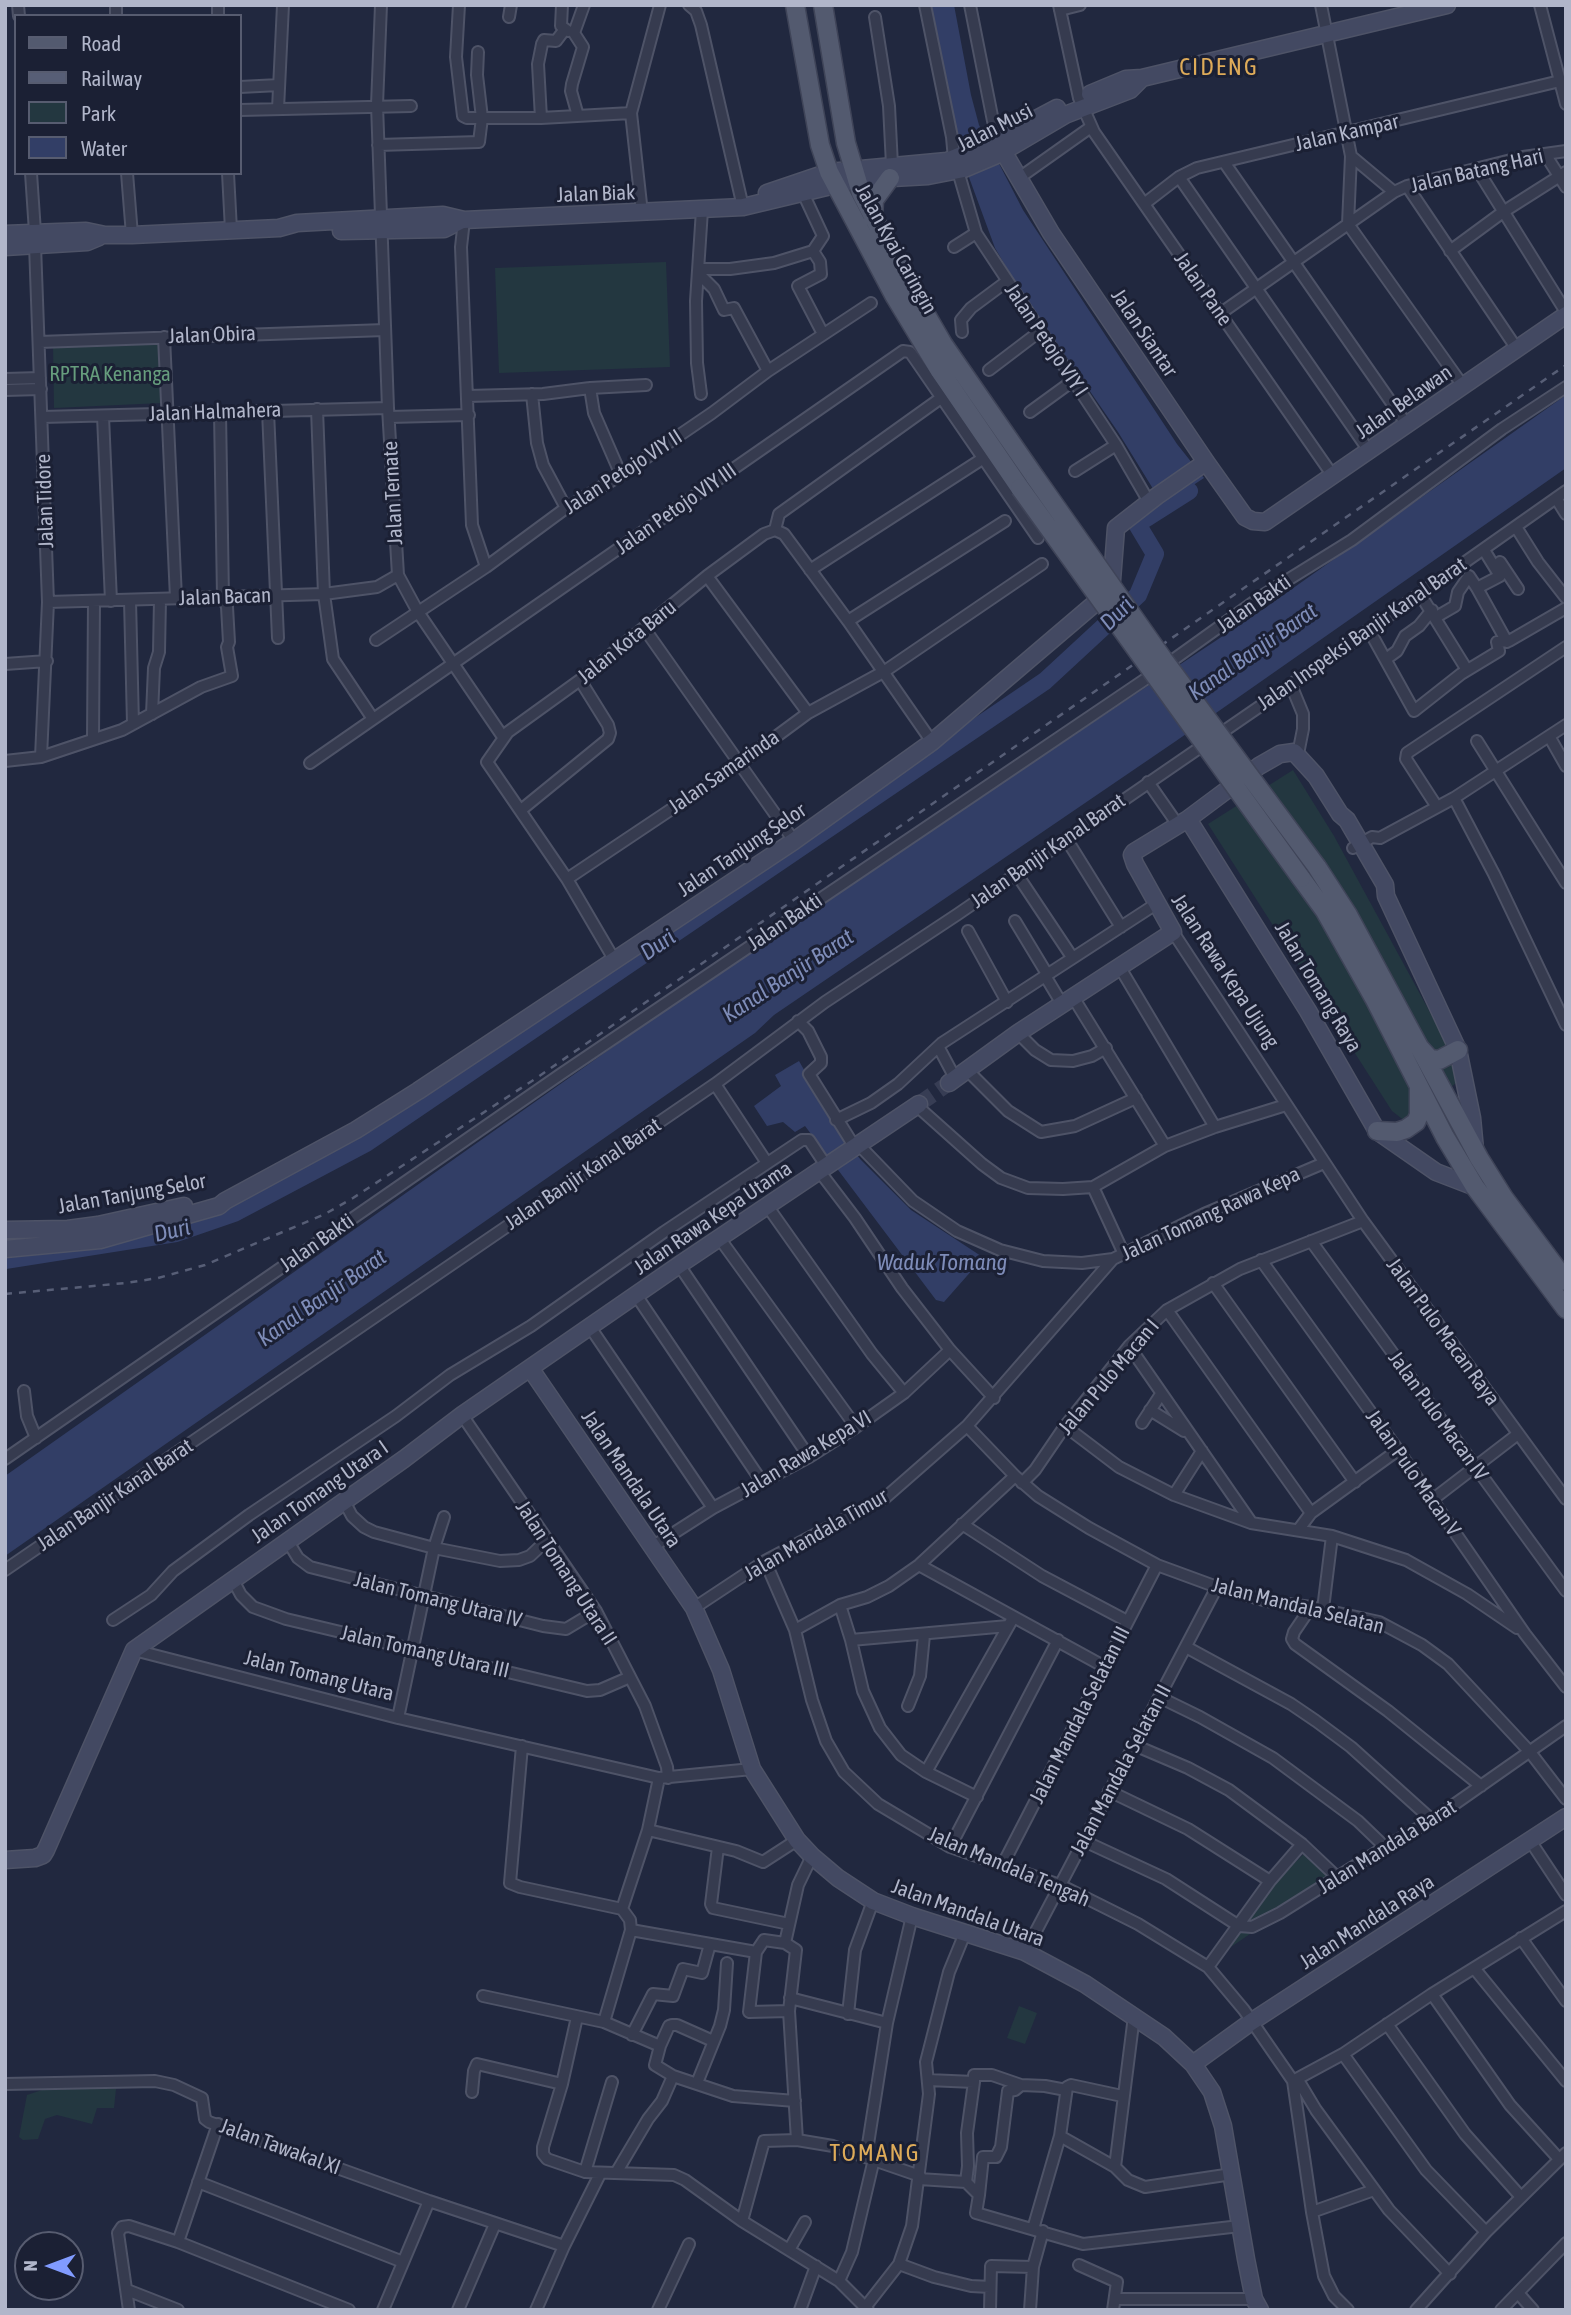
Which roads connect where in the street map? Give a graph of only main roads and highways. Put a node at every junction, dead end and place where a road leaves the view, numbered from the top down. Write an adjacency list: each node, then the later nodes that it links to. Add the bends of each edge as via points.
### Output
1 (795, 5): 5 (main road, Jalan Kyai Caringin, via 820,145 832,178 933,361)
2 (823, 5): 4 (main road, Jalan Kyai Caringin, via 854,175)
3 (891, 172): 4 (main road, via 874,200)
4 (874, 220): 6 (main road, Jalan Kyai Caringin, bridge, via 943,344 1163,659 1317,867)
5 (1020, 488): 8 (main road, Jalan Tomang Raya, bridge, via 1325,911)
6 (1418, 1046): 7 (main road, via 1430,1059 1439,1060); 10 (main road, via 1504,1198)
7 (1458, 1050)
8 (1419, 1085): 9 (main road, via 1416,1122 1397,1132); 11 (main road, Jalan Tomang Raya, via 1475,1187)
9 (1377, 1131)
10 (1566, 1281)
11 (1566, 1309)

